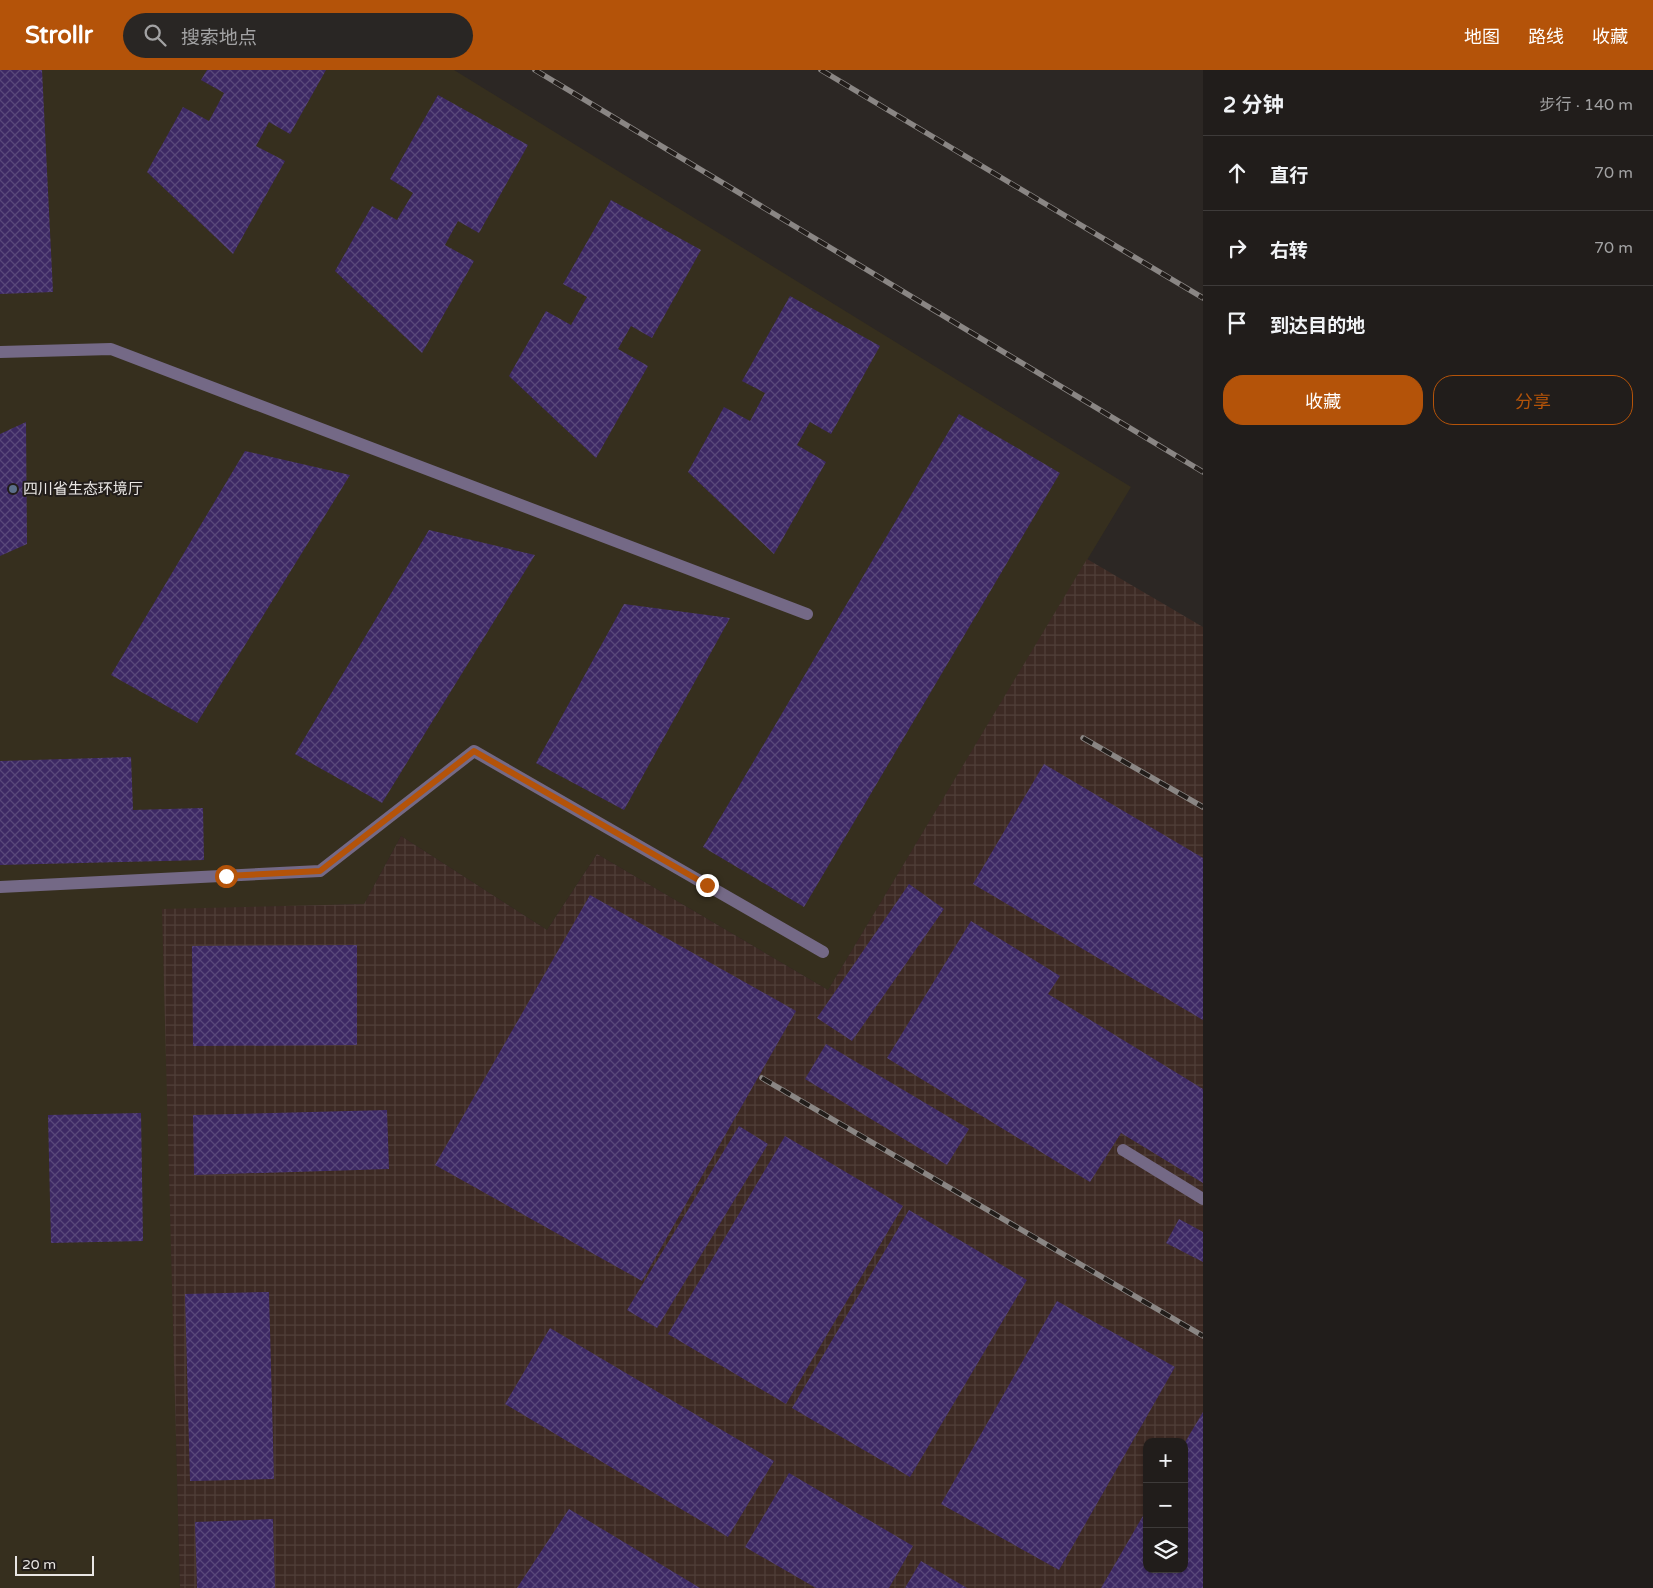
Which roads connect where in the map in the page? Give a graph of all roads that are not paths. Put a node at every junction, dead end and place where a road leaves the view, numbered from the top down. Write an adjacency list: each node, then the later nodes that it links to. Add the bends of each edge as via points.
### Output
1 (0, 352): 2 (street, via 110,348)
2 (807, 614)
3 (0, 887): 4 (street, via 320,871 474,751)
4 (823, 952)
5 (1123, 1150): 6 (street)
6 (1203, 1199)

